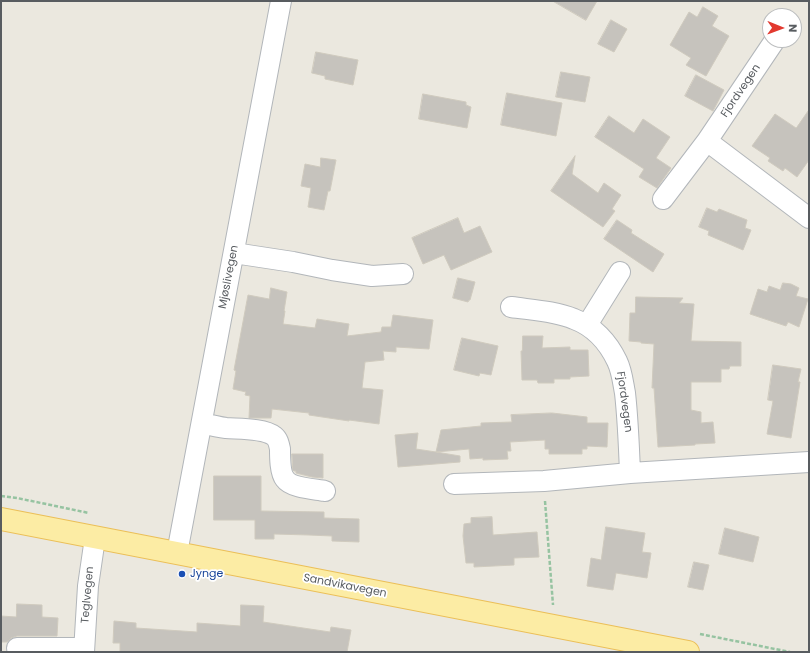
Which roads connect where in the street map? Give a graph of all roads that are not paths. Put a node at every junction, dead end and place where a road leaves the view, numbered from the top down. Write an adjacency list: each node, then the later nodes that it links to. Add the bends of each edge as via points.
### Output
1 (281, 1): 6 (street, Mjøslivegen)
2 (770, 48): 3 (street, Fjordvegen)
3 (707, 141): 4 (street, Fjordvegen); 5 (street)
4 (663, 199)
5 (809, 218)
6 (234, 253): 8 (street, via 372,276); 11 (street, Mjøslivegen)
7 (620, 272): 10 (street)
8 (403, 274)
9 (511, 308): 10 (street, Fjordvegen, via 560,314)
10 (587, 325): 13 (street, Fjordvegen, via 601,336 617,361 623,378)
11 (202, 423): 15 (street, via 272,434 278,441 284,479 289,483); 18 (street, Mjøslivegen)
12 (809, 462): 13 (street)
13 (630, 473): 14 (street)
14 (454, 484)
15 (325, 490)
16 (1, 519): 17 (main road, Sandvikavegen)
17 (95, 538): 18 (main road, Sandvikavegen); 20 (street, Teglvegen, via 88,586)
18 (177, 553): 21 (main road, Sandvikavegen)
19 (17, 648): 20 (street)
20 (84, 650)
21 (688, 652)

